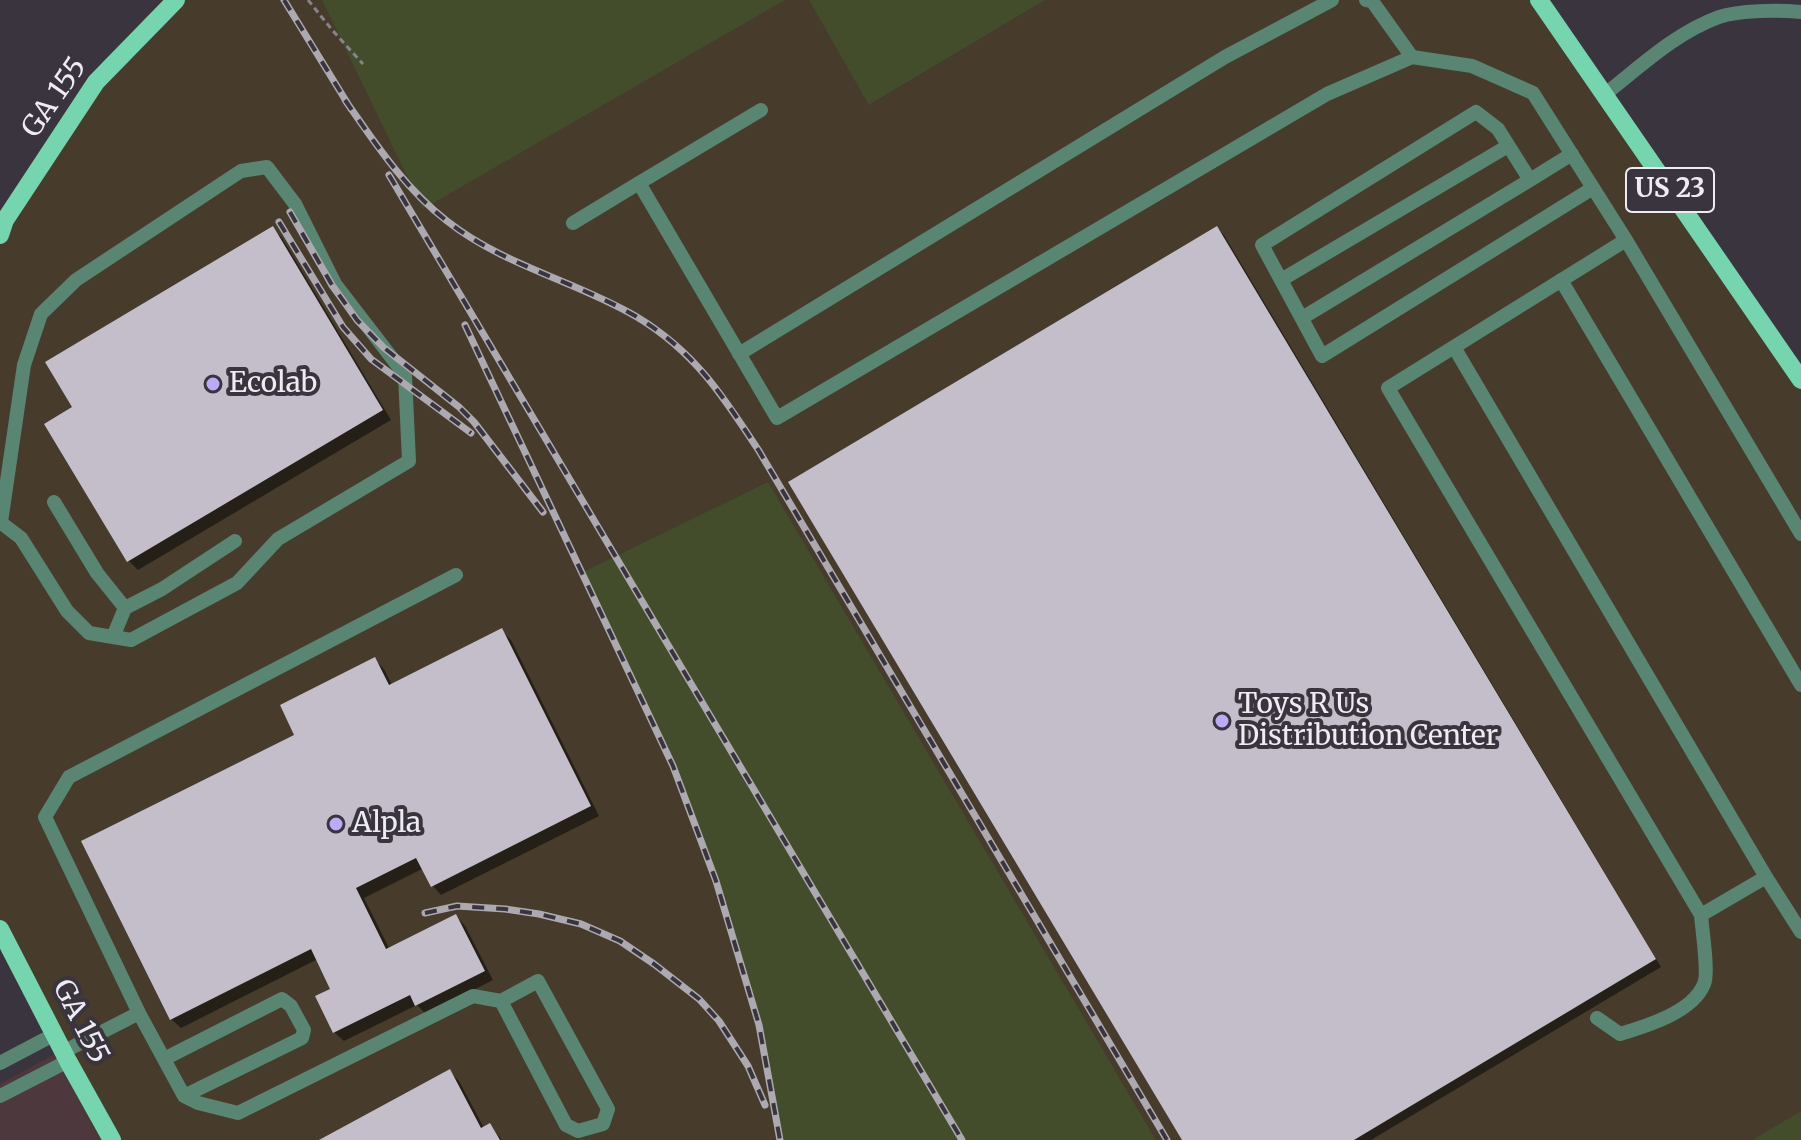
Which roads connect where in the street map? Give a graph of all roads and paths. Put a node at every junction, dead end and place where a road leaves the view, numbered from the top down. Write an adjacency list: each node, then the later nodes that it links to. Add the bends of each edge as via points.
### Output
1 (308, 0): 8 (path)
2 (1332, 0): 23 (street, via 1225,57)
3 (1366, 0): 7 (street, via 1372,1)
4 (1539, 0): 9 (main road, US 23)
5 (174, 2): 17 (main road, GA 155 / GA 155, via 96,82)
6 (1801, 12): 9 (street, via 1721,16 1680,35)
7 (1412, 57): 12 (street, via 1472,66 1533,93); 23 (street, via 1327,94 777,418)
8 (363, 64)
9 (1604, 95): 24 (main road, US 23)
10 (761, 110): 14 (street)
11 (1508, 146): 13 (street); 19 (street); 19 (street, via 1498,129 1476,112 1262,245)
12 (1572, 154): 13 (street); 15 (street)
13 (1530, 180): 21 (street)
14 (639, 183): 16 (street); 23 (street)
15 (1593, 188): 18 (street); 21 (street, via 1322,356)
16 (573, 223)
17 (0, 235)
18 (1626, 240): 20 (street); 27 (street)
19 (1281, 280): 21 (street)
20 (1561, 280): 22 (street); 32 (street)
21 (1302, 318)
22 (1454, 347): 33 (street); 34 (street, via 1388,388)
23 (739, 354)
24 (1801, 380)
25 (54, 502): 30 (street)
26 (0, 522): 31 (street, via 21,538 67,611 89,633); 31 (street, via 24,365 41,314 76,280 241,171 267,167 295,204 335,284 405,375 409,461 278,539 237,583 131,640)
27 (1801, 534)
28 (235, 541): 30 (street)
29 (456, 575): 38 (street, via 69,777 45,817)
30 (125, 608): 31 (street)
31 (113, 637)
32 (1801, 685)
33 (1766, 877): 34 (street); 36 (street)
34 (1701, 915): 39 (street, via 1706,982 1693,1001 1652,1025 1620,1034)
35 (0, 929): 40 (main road, GA 155 / GA 155)
36 (1801, 932)
37 (501, 1001): 37 (street, via 566,1125 578,1131 603,1124 608,1109 538,981); 45 (street, via 473,996 238,1113)
38 (139, 1013): 41 (street); 42 (street)
39 (1597, 1018)
40 (55, 1034): 41 (main road, GA 155 / GA 155); 43 (street)
41 (66, 1056): 44 (street); 46 (main road, GA 155 / GA 155)
42 (164, 1059): 45 (street); 45 (street, via 282,999 304,1030 302,1038)
43 (0, 1063)
44 (0, 1096)
45 (184, 1096)
46 (112, 1140)

